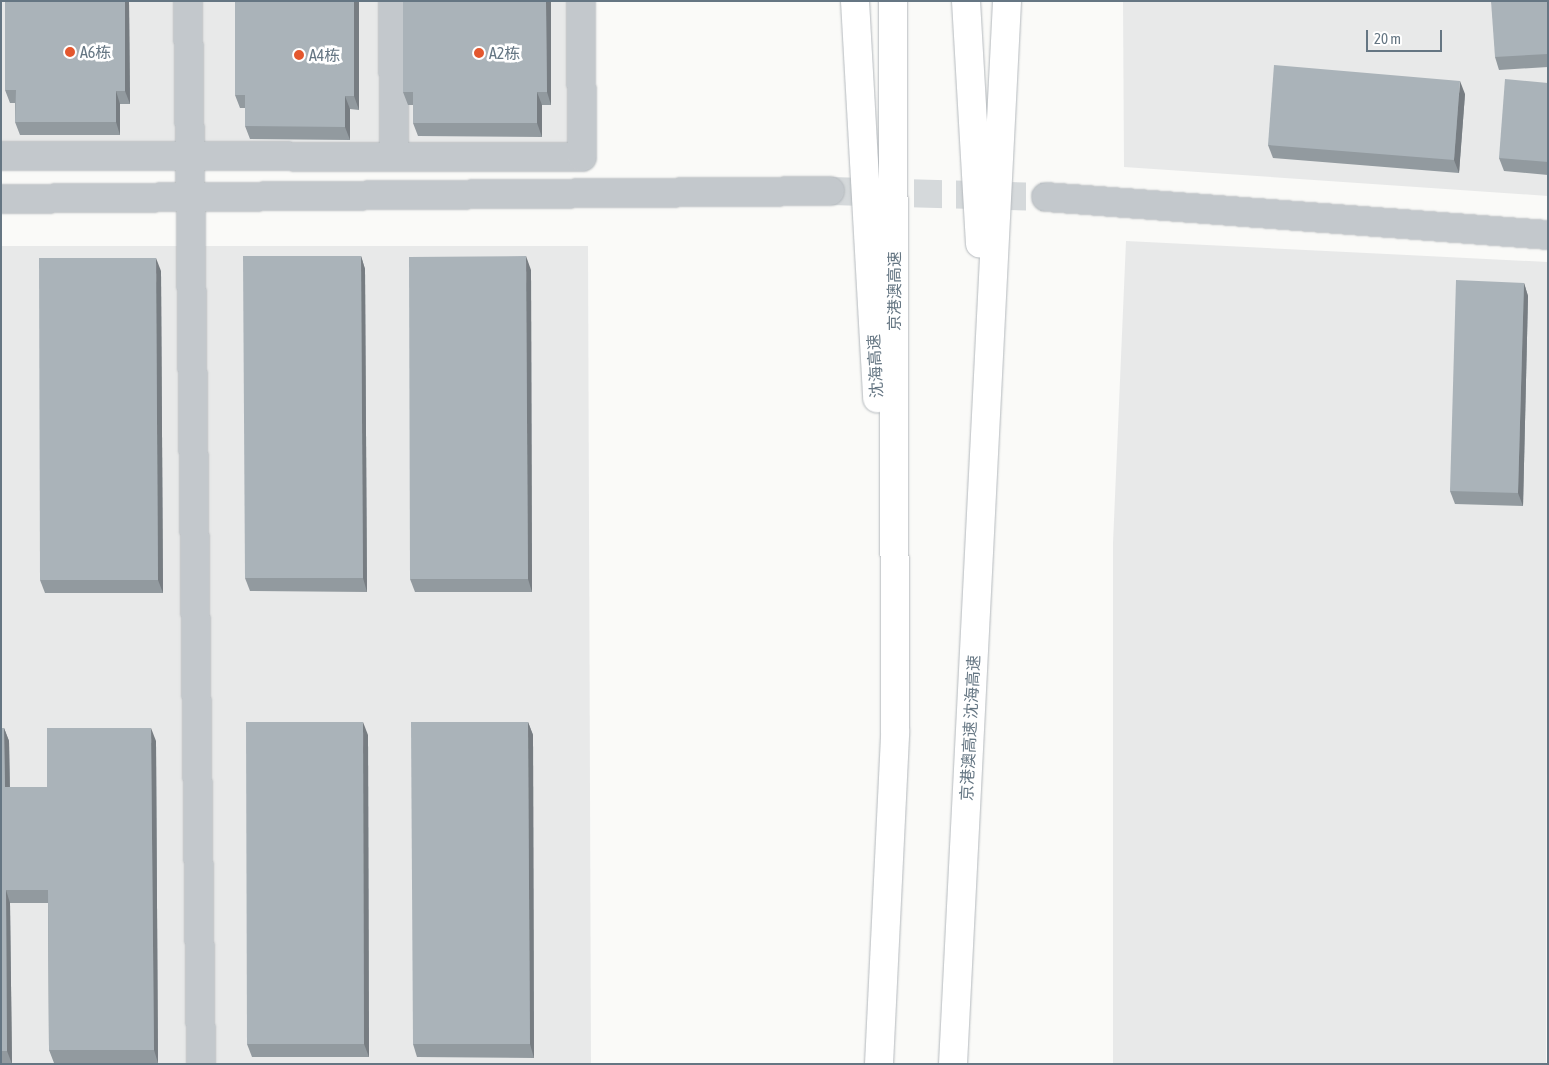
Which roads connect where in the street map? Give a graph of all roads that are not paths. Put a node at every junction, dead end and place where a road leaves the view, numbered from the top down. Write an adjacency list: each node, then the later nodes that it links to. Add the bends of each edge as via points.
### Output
1 (188, 1): 9 (street)
2 (393, 1): 10 (street)
3 (581, 1): 10 (street, via 582,157)
4 (855, 1): 17 (highway, 沈海高速)
5 (893, 1): 17 (highway, 京港澳高速)
6 (966, 1): 16 (highway)
7 (1007, 1): 16 (highway)
8 (1, 156): 9 (street)
9 (189, 156): 10 (street); 12 (street)
10 (394, 157)
11 (830, 191): 12 (street)
12 (189, 197): 14 (street); 18 (street)
13 (1046, 197): 15 (street)
14 (1, 199)
15 (1548, 235)
16 (988, 393): 20 (highway, 京港澳高速 沈海高速)
17 (895, 732): 19 (highway)
18 (201, 1064)
19 (878, 1064)
20 (953, 1064)

